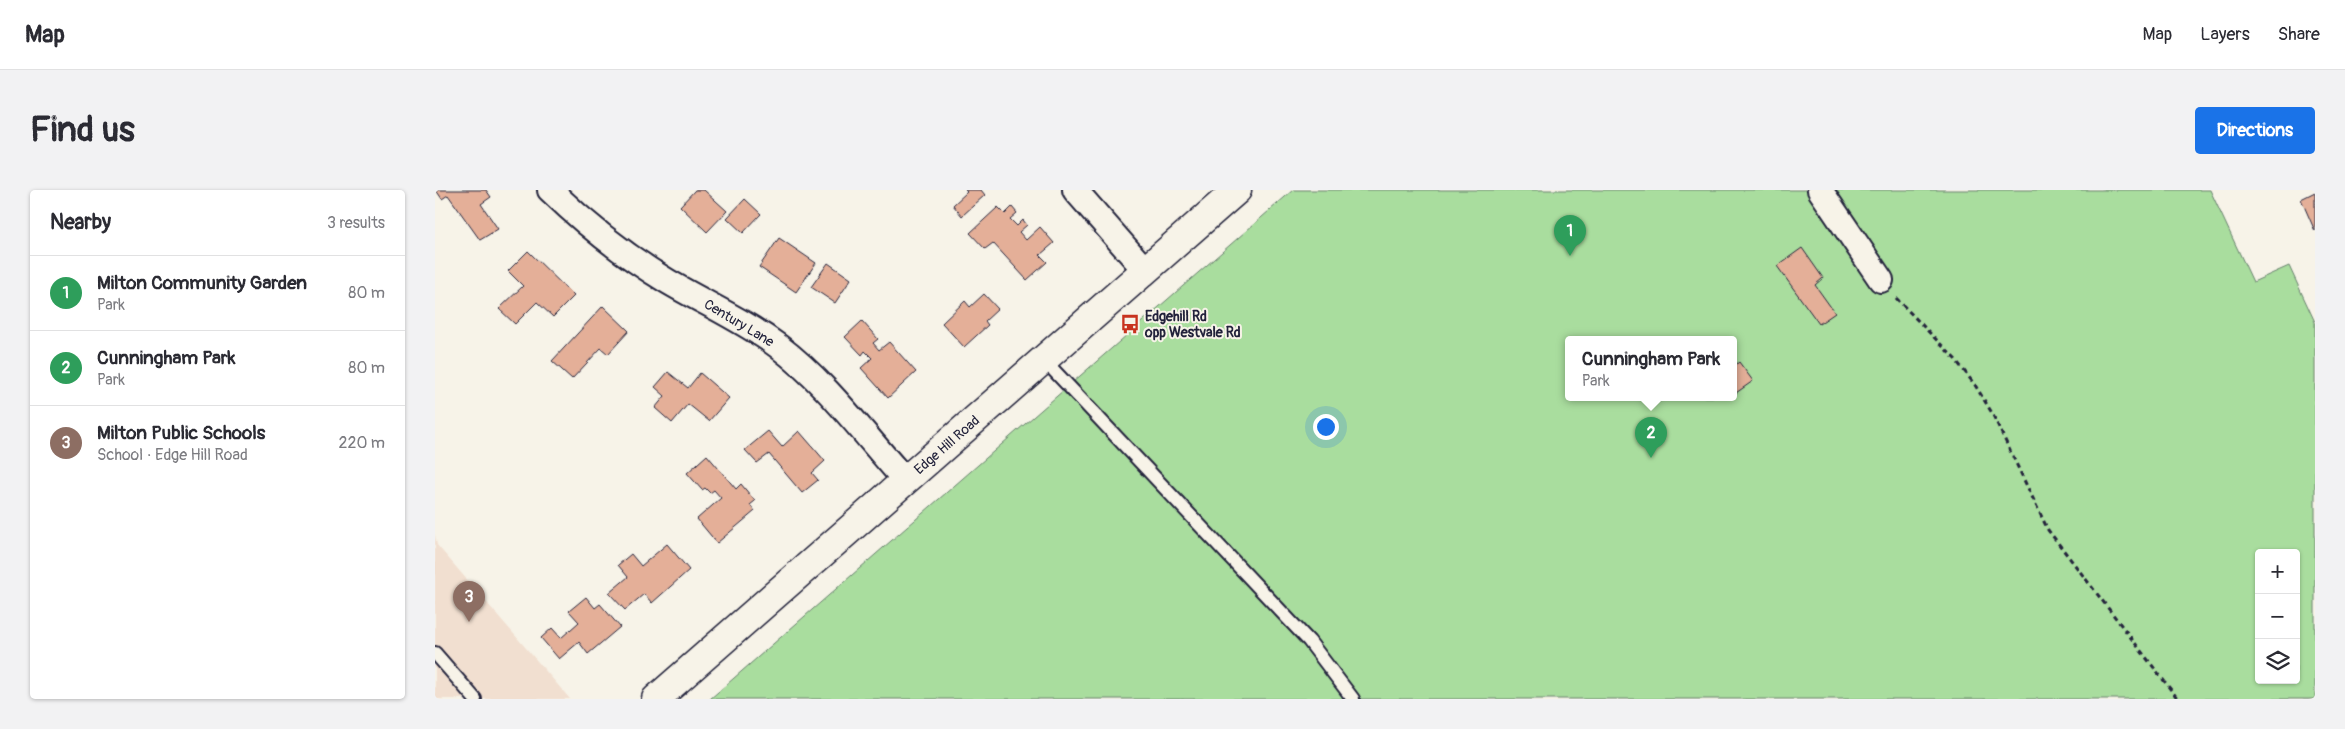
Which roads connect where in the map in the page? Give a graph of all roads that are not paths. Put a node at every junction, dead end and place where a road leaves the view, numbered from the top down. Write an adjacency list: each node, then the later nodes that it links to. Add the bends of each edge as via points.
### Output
1 (550, 190): 8 (street, Century Lane, via 621,251 755,330 799,363)
2 (1075, 190): 5 (street)
3 (1237, 190): 5 (street, Edge Hill Road)
4 (1820, 190): 6 (street)
5 (1145, 270): 7 (street, Edge Hill Road)
6 (1881, 280)
7 (1044, 360): 8 (street, Edge Hill Road); 12 (lane, via 1309,641)
8 (906, 481): 11 (street, Edge Hill Road)
9 (435, 653): 10 (lane)
10 (475, 699)
11 (656, 699)
12 (1353, 699)

